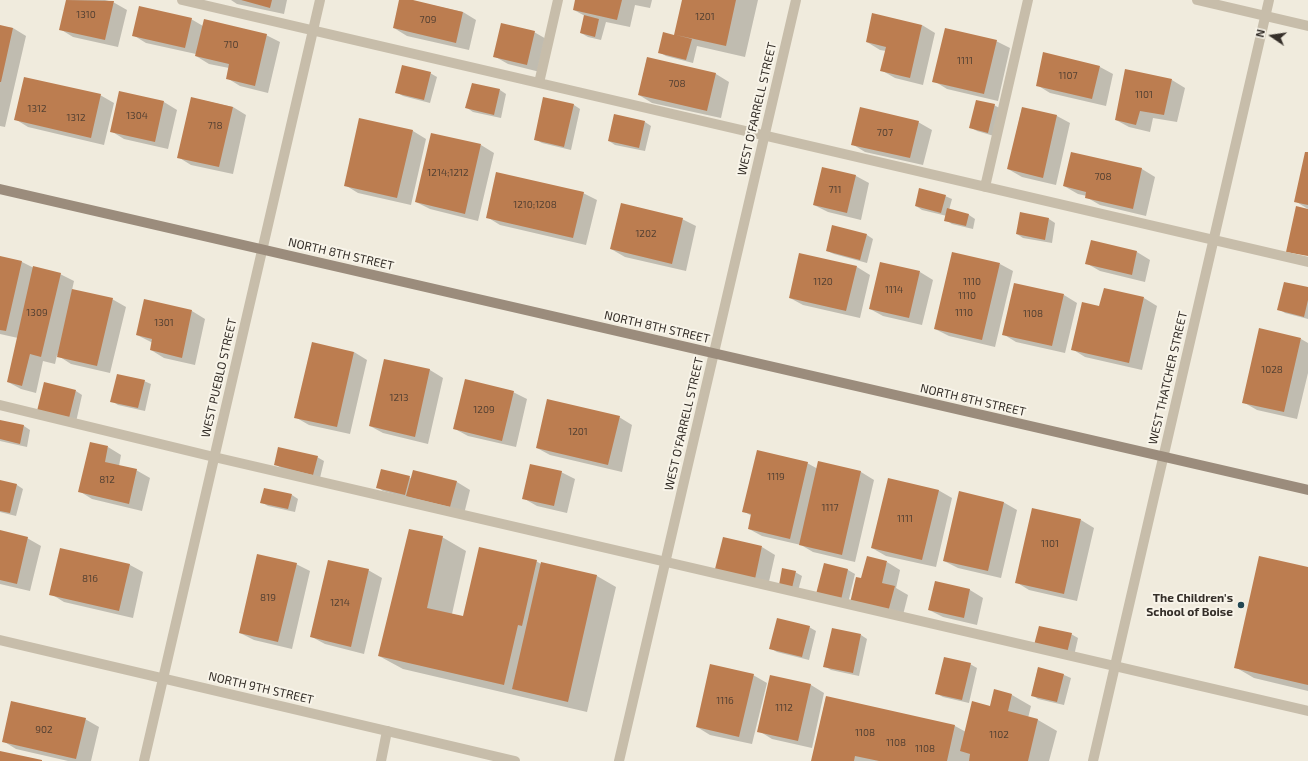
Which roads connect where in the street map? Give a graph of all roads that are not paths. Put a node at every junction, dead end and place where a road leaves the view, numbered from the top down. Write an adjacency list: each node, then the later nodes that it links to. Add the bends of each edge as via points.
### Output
1 (182, 0): 10 (street)
2 (320, 0): 10 (street, WEST PUEBLO STREET)
3 (558, 0): 11 (street)
4 (796, 0): 12 (street, WEST O'FARRELL STREET)
5 (1028, 0): 13 (street)
6 (1197, 0): 8 (street)
7 (1269, 0): 8 (street, WEST THATCHER STREET)
8 (1266, 16): 9 (street); 15 (street, WEST THATCHER STREET)
9 (1308, 26)
10 (312, 30): 11 (street); 16 (street, WEST PUEBLO STREET)
11 (539, 83): 12 (street)
12 (764, 135): 13 (street); 18 (street, WEST O'FARRELL STREET)
13 (985, 187): 15 (street)
14 (0, 189): 16 (street, NORTH 8TH STREET)
15 (1214, 240): 17 (street); 21 (street, WEST THATCHER STREET)
16 (262, 249): 18 (street, NORTH 8TH STREET); 20 (street, WEST PUEBLO STREET)
17 (1308, 262)
18 (714, 354): 21 (street, NORTH 8TH STREET); 23 (street, WEST O'FARRELL STREET)
19 (0, 405): 20 (street)
20 (214, 456): 23 (street); 26 (street, WEST PUEBLO STREET)
21 (1163, 457): 22 (street, NORTH 8TH STREET); 25 (street, WEST THATCHER STREET)
22 (1308, 490)
23 (665, 561): 25 (street); 32 (street, WEST O'FARRELL STREET)
24 (0, 640): 26 (street, NORTH 9TH STREET)
25 (1115, 666): 27 (street); 33 (street, WEST THATCHER STREET)
26 (163, 678): 28 (street, NORTH 9TH STREET); 29 (street, WEST PUEBLO STREET)
27 (1308, 711)
28 (388, 731): 30 (street); 31 (street, NORTH 9TH STREET)
29 (144, 761)
30 (381, 761)
31 (515, 761)
32 (619, 761)
33 (1093, 761)

